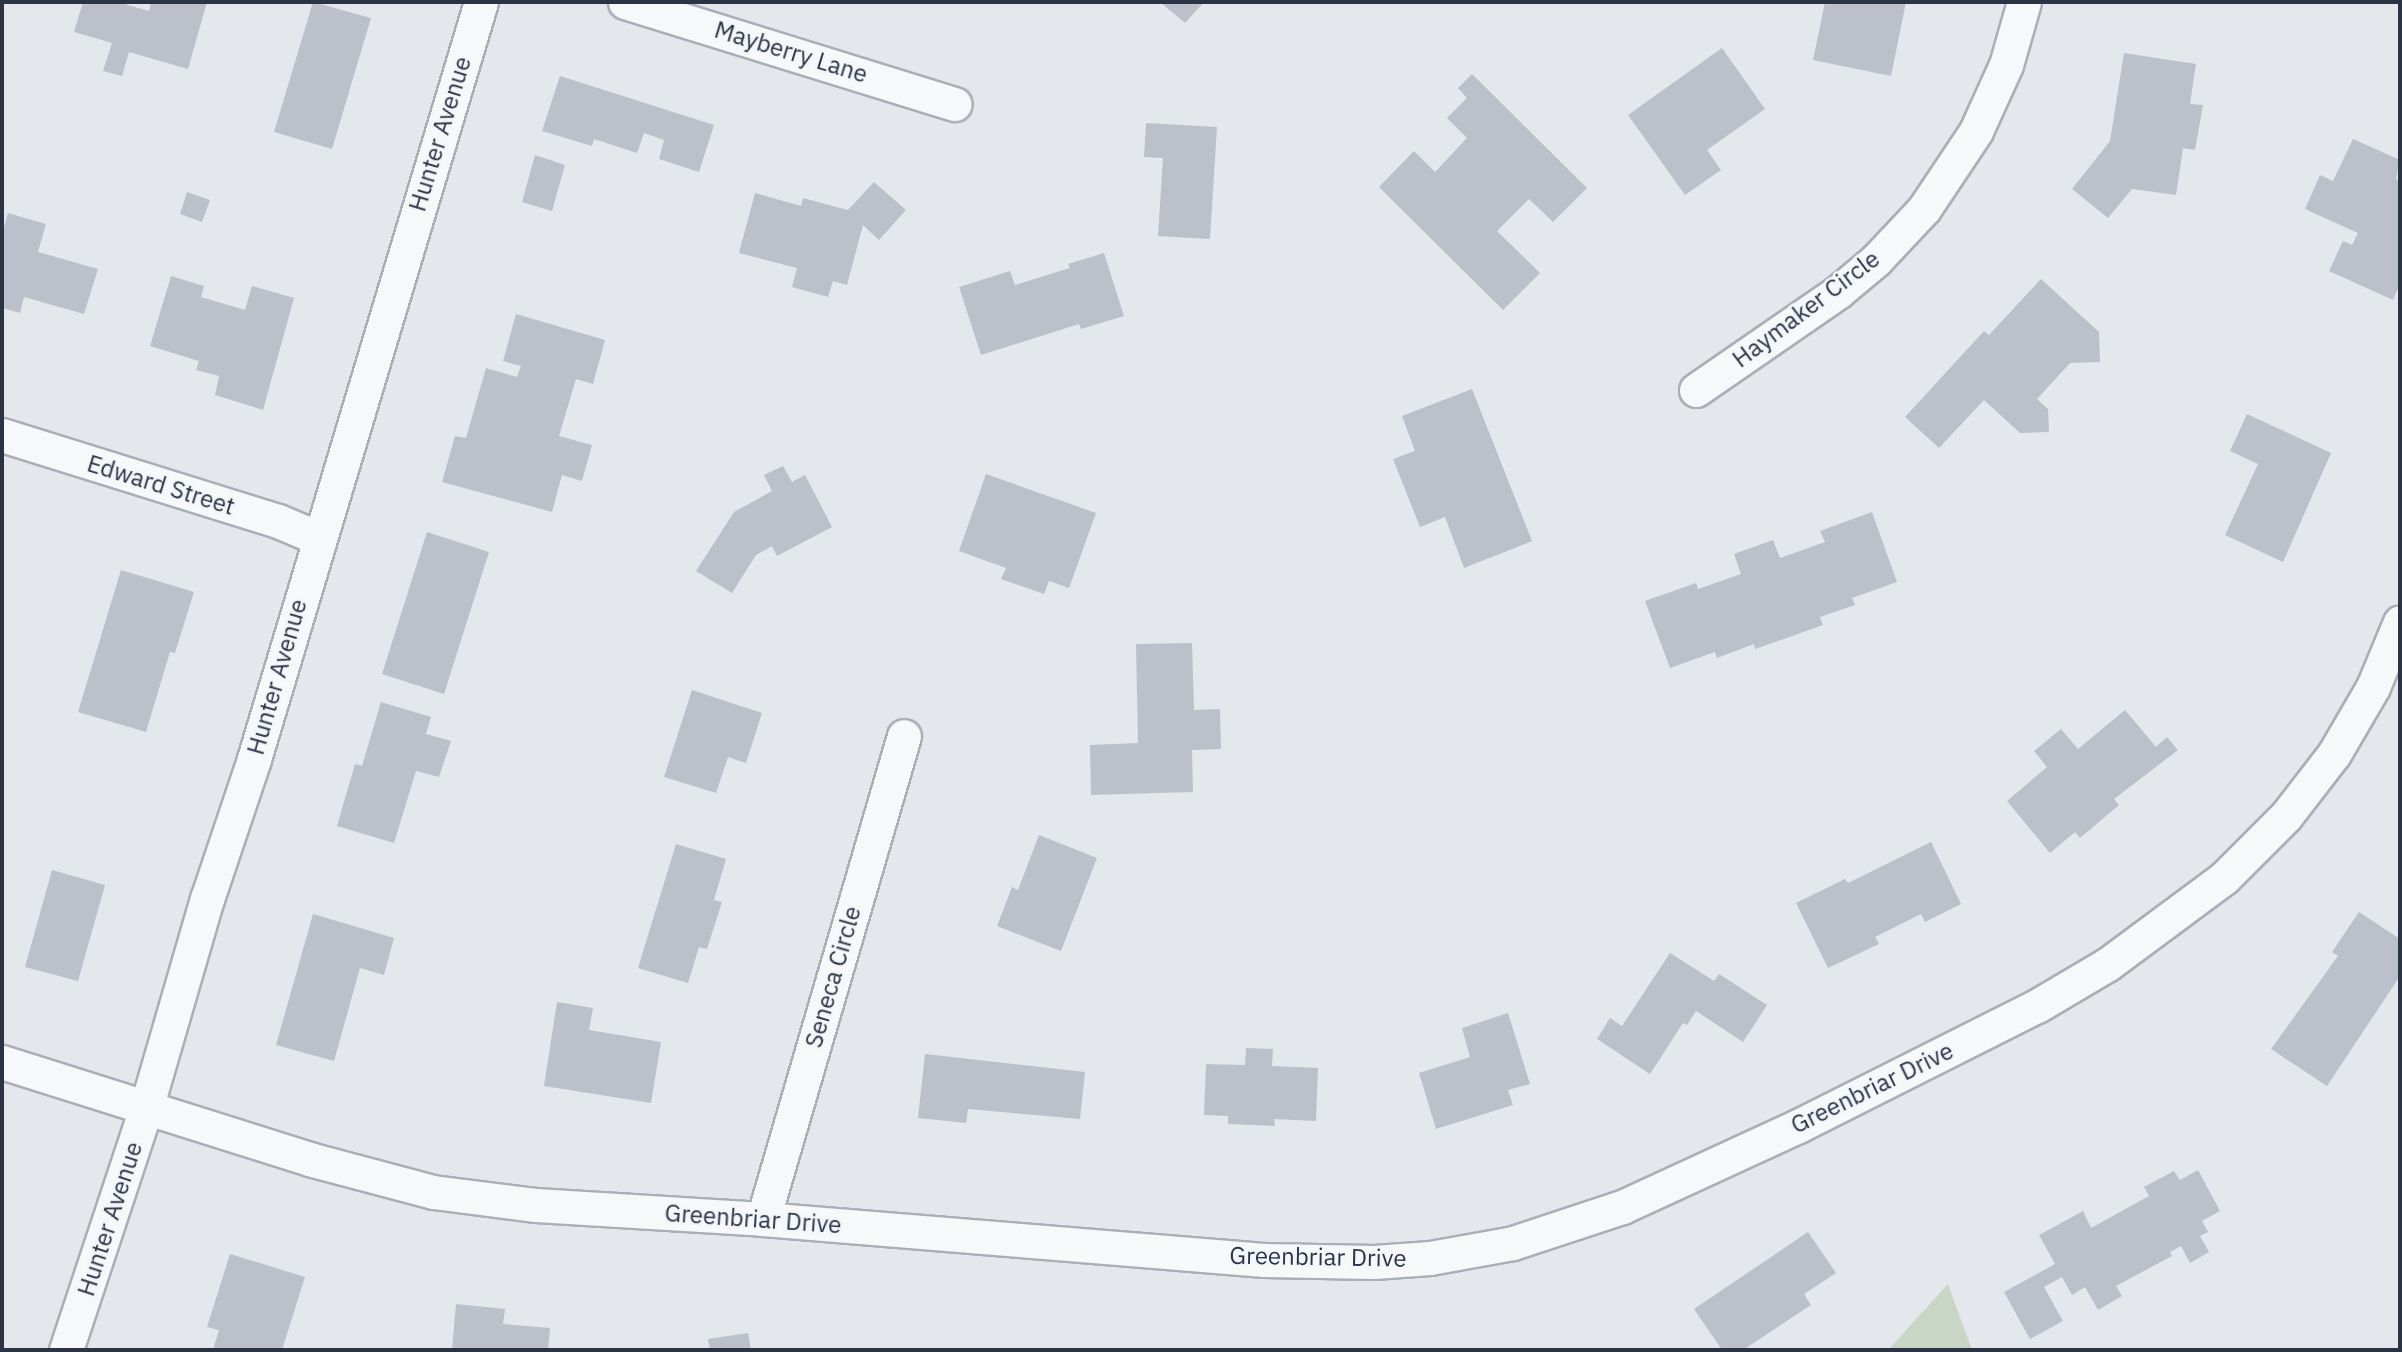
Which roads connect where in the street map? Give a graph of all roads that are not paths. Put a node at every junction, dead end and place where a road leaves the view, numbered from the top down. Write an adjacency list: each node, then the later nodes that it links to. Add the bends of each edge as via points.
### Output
1 (481, 2): 7 (street, Hunter Avenue)
2 (625, 2): 4 (street, Mayberry Lane)
3 (2024, 2): 5 (street, Haymaker Circle, via 2006,65 1976,131 1924,209 1838,292)
4 (955, 104)
5 (1696, 390)
6 (2, 435): 7 (street, Edward Street)
7 (318, 538): 11 (street, Hunter Avenue)
8 (2400, 622): 12 (street, Greenbriar Drive, via 2373,687 2334,754 2286,816 2224,878 2108,964 2037,1006 1798,1126 1622,1207 1513,1244 1374,1262 1264,1260)
9 (904, 736): 12 (street, Seneca Circle)
10 (2, 1062): 11 (street, Greenbriar Drive)
11 (147, 1105): 12 (street, Greenbriar Drive, via 309,1159 433,1192 536,1205); 13 (street, Hunter Avenue)
12 (763, 1219)
13 (66, 1350)

